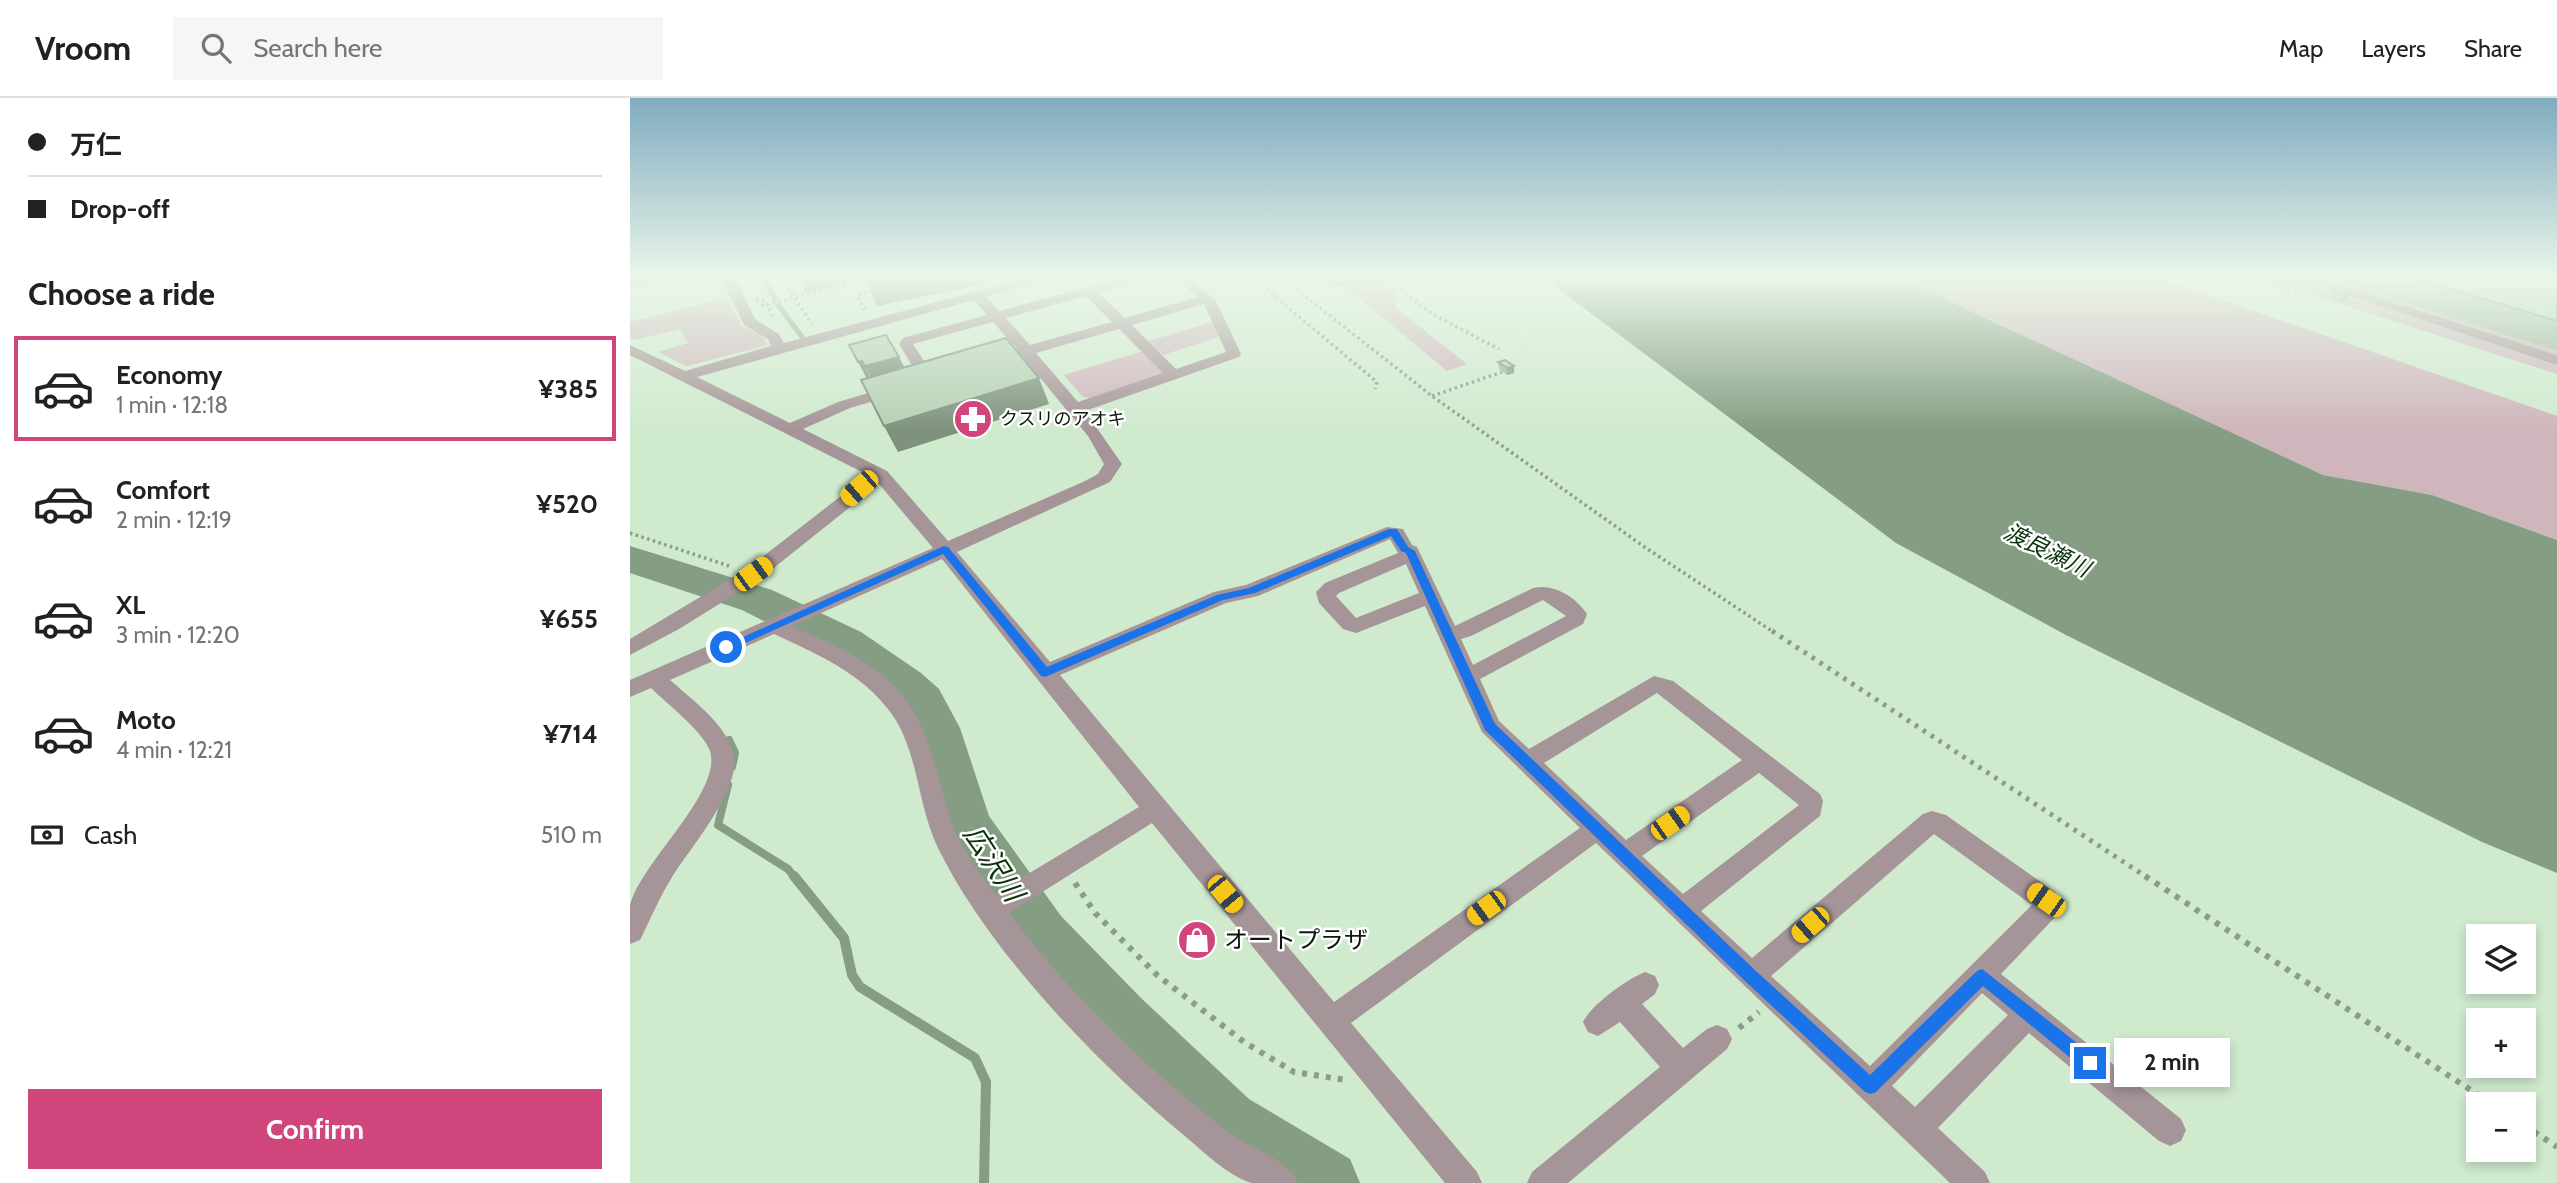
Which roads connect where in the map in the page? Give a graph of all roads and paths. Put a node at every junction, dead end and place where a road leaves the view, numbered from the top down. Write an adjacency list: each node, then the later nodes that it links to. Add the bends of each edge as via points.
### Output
1 (761, 329): 14 (street, via 774,337)
2 (815, 329): 13 (path)
3 (851, 329): 14 (street)
4 (951, 329): 26 (street, via 906,344 934,378 844,405)
5 (1006, 329): 17 (street)
6 (1103, 329): 17 (street)
7 (1128, 329): 22 (street)
8 (1221, 329): 22 (street, via 1234,354)
9 (1313, 329): 23 (path, via 1377,382)
10 (1346, 329): 24 (path)
11 (1461, 329): 15 (path)
12 (2460, 329): 19 (street)
13 (818, 333)
14 (779, 348): 21 (street)
15 (1499, 349)
16 (631, 350): 21 (street)
17 (1025, 352): 18 (street); 25 (street)
18 (1000, 359)
19 (2557, 360)
20 (1502, 372): 24 (path)
21 (685, 376): 26 (street)
22 (1175, 376): 25 (street)
23 (1376, 389)
24 (1432, 396): 58 (path, via 1646,548)
25 (1074, 409): 29 (street, via 1112,459 1104,478)
26 (788, 430): 27 (street)
27 (881, 475): 29 (street); 31 (street)
28 (630, 533): 31 (path)
29 (944, 549): 33 (street); 36 (street)
30 (1410, 553): 32 (street); 32 (street, via 1326,592 1326,598 1356,626); 36 (street, via 1393,532)
31 (750, 576): 35 (street)
32 (1431, 596): 34 (street)
33 (777, 625): 38 (street); 46 (street, via 856,665 883,688 918,742 941,830 955,857)
34 (1449, 634): 37 (street); 37 (street, via 1540,593 1552,594 1577,614 1576,619)
35 (630, 649)
36 (1045, 673): 42 (street)
37 (1466, 677): 41 (street, via 1490,726)
38 (654, 678): 39 (street); 48 (street, via 698,721 722,751 722,762 695,826 667,862)
39 (630, 689)
40 (1759, 761): 41 (street, via 1665,687 1654,684); 44 (street); 47 (street, via 1811,801 1811,809)
41 (1527, 762): 43 (street)
42 (1155, 809): 45 (street); 52 (street)
43 (1598, 828): 44 (street); 52 (street)
44 (1625, 854): 47 (street)
45 (1063, 865): 46 (street); 56 (path, via 1095,913 1157,975 1244,1042 1294,1072)
46 (996, 907): 63 (street, via 1027,958 1128,1065 1221,1145)
47 (1682, 910): 49 (street)
48 (630, 932)
49 (1751, 976): 50 (street, via 1932,821 2049,906); 57 (street)
50 (1982, 976): 51 (street); 57 (street)
51 (2029, 1013): 59 (street); 60 (street)
52 (1331, 1021): 56 (street)
53 (1598, 1021): 55 (street, via 1633,994)
54 (1717, 1039): 55 (street)
55 (1681, 1068): 65 (street)
56 (1382, 1083): 64 (street)
57 (1871, 1086): 59 (street)
58 (2473, 1092)
59 (1915, 1129): 66 (street)
60 (2170, 1130)
61 (2536, 1133): 62 (path)
62 (2557, 1147)
63 (1282, 1183)
64 (1466, 1183)
65 (1543, 1183)
66 (1974, 1183)

